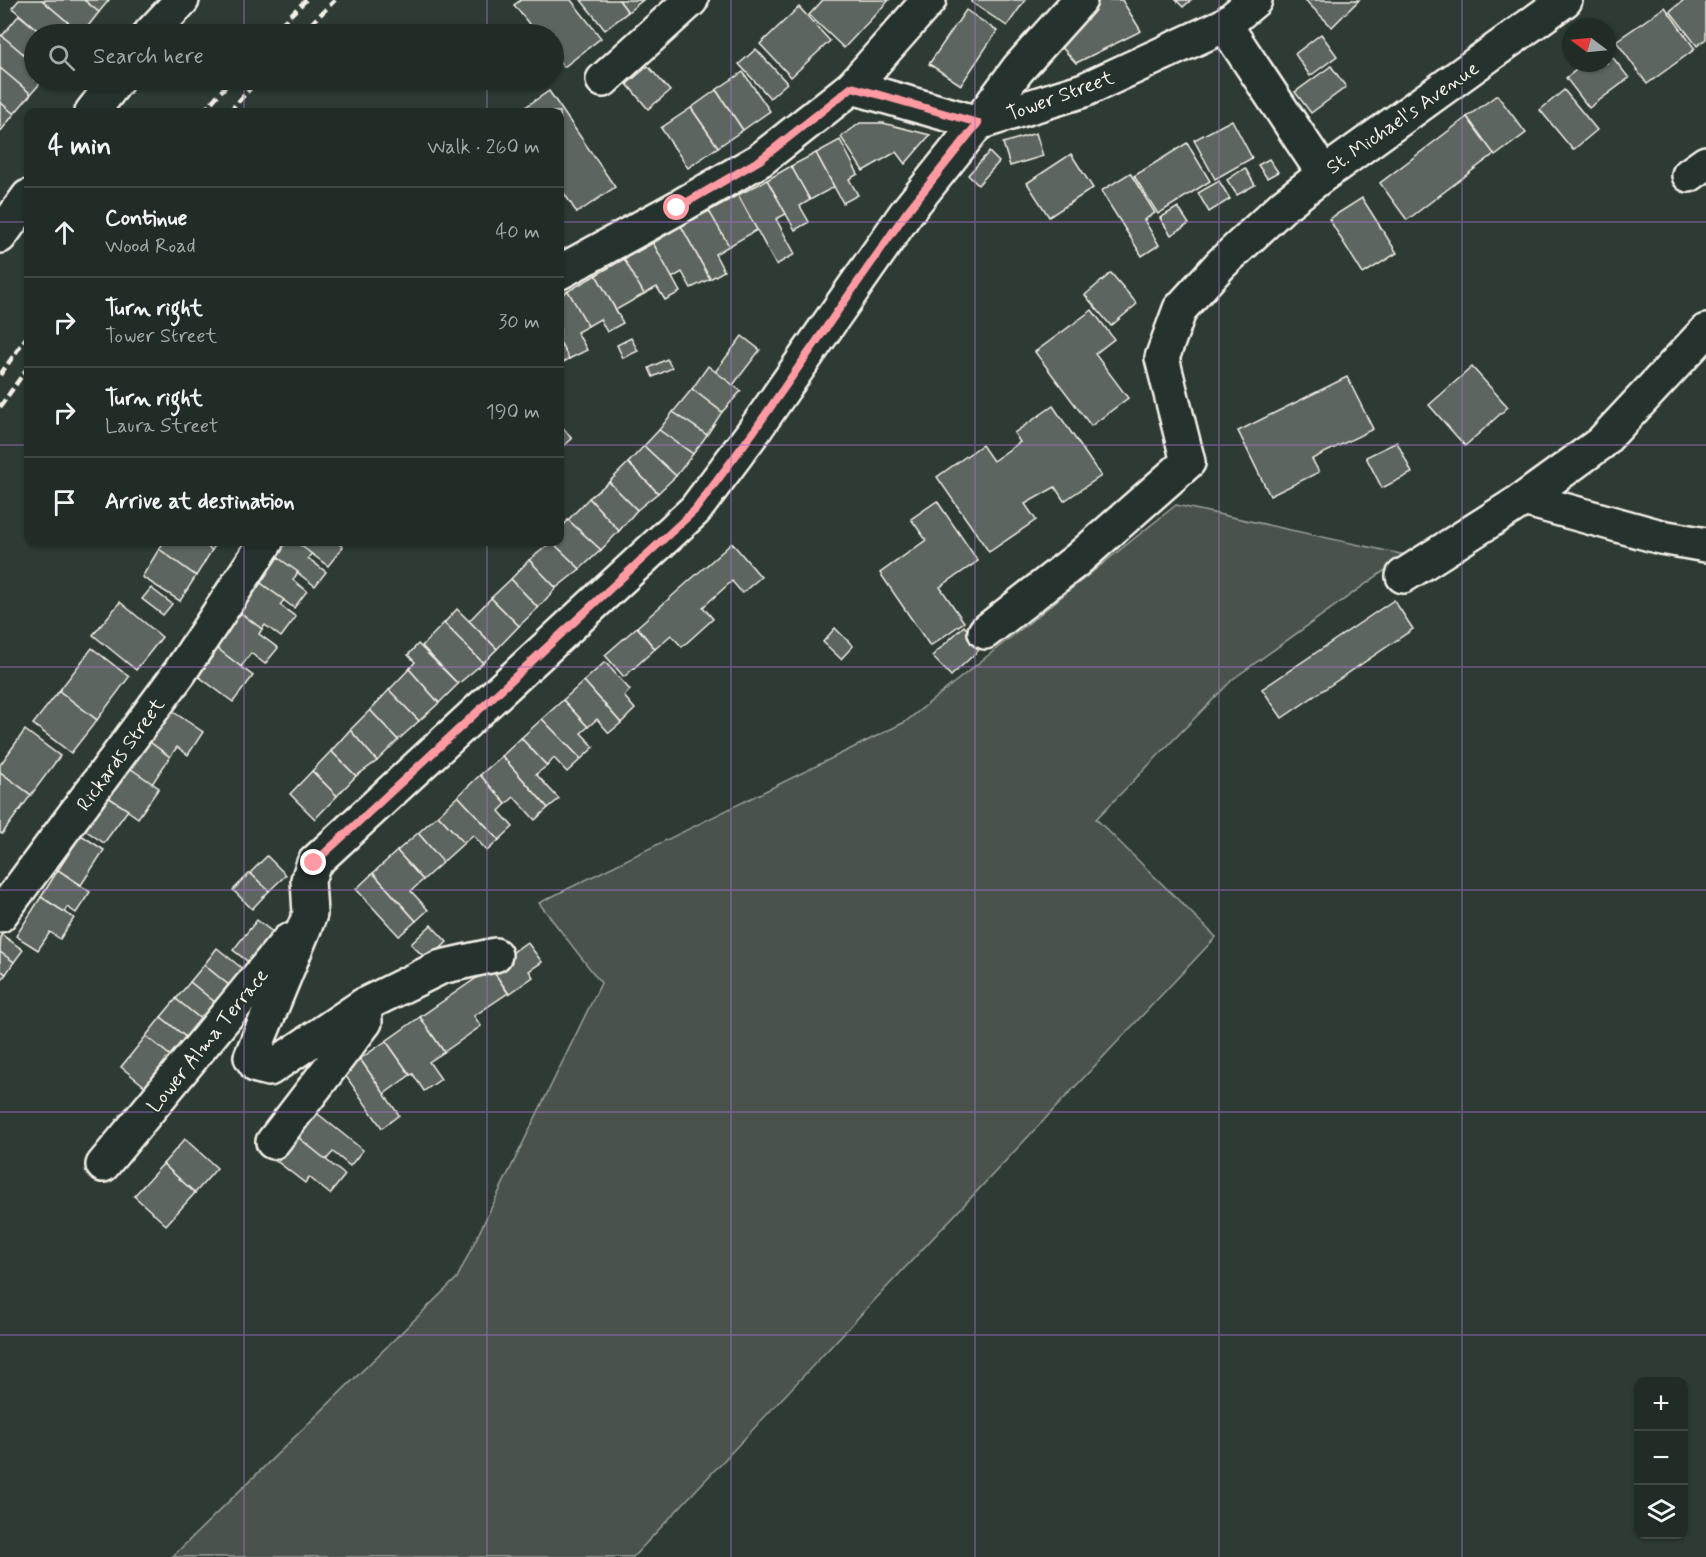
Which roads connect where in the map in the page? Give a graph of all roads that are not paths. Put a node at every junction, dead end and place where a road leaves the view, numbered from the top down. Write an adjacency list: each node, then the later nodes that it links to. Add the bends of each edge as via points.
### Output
1 (182, 0): 7 (street)
2 (692, 0): 9 (street)
3 (929, 0): 10 (street)
4 (1080, 0): 13 (street, via 1018,69)
5 (1255, 0): 8 (street, Tower Street)
6 (1565, 0): 14 (street, St. Michael's Avenue)
7 (159, 24)
8 (1225, 26): 13 (street, Tower Street, via 1084,90); 14 (street, St. Michael's Avenue)
9 (603, 80)
10 (852, 87): 13 (street); 17 (street, via 760,160)
11 (109, 90): 12 (street)
12 (95, 108)
13 (978, 123): 24 (street, via 906,213 695,510 314,863 308,880)
14 (1324, 174): 23 (street, via 1229,256 1180,309 1161,358 1188,462 1077,560)
15 (24, 203): 16 (street)
16 (0, 236)
17 (564, 270)
18 (1706, 331): 19 (street, via 1601,443)
19 (1524, 499): 20 (street, via 1661,537); 22 (street)
20 (1706, 545)
21 (263, 546): 25 (street, Rickards Street, via 180,672)
22 (1403, 576)
23 (984, 632)
24 (310, 914): 27 (street, via 251,1057 257,1066 270,1069); 29 (street, Lower Alma Terrace)
25 (0, 915)
26 (495, 955): 27 (street, via 441,967)
27 (364, 1005): 28 (street, via 365,1022)
28 (273, 1142)
29 (103, 1165)

